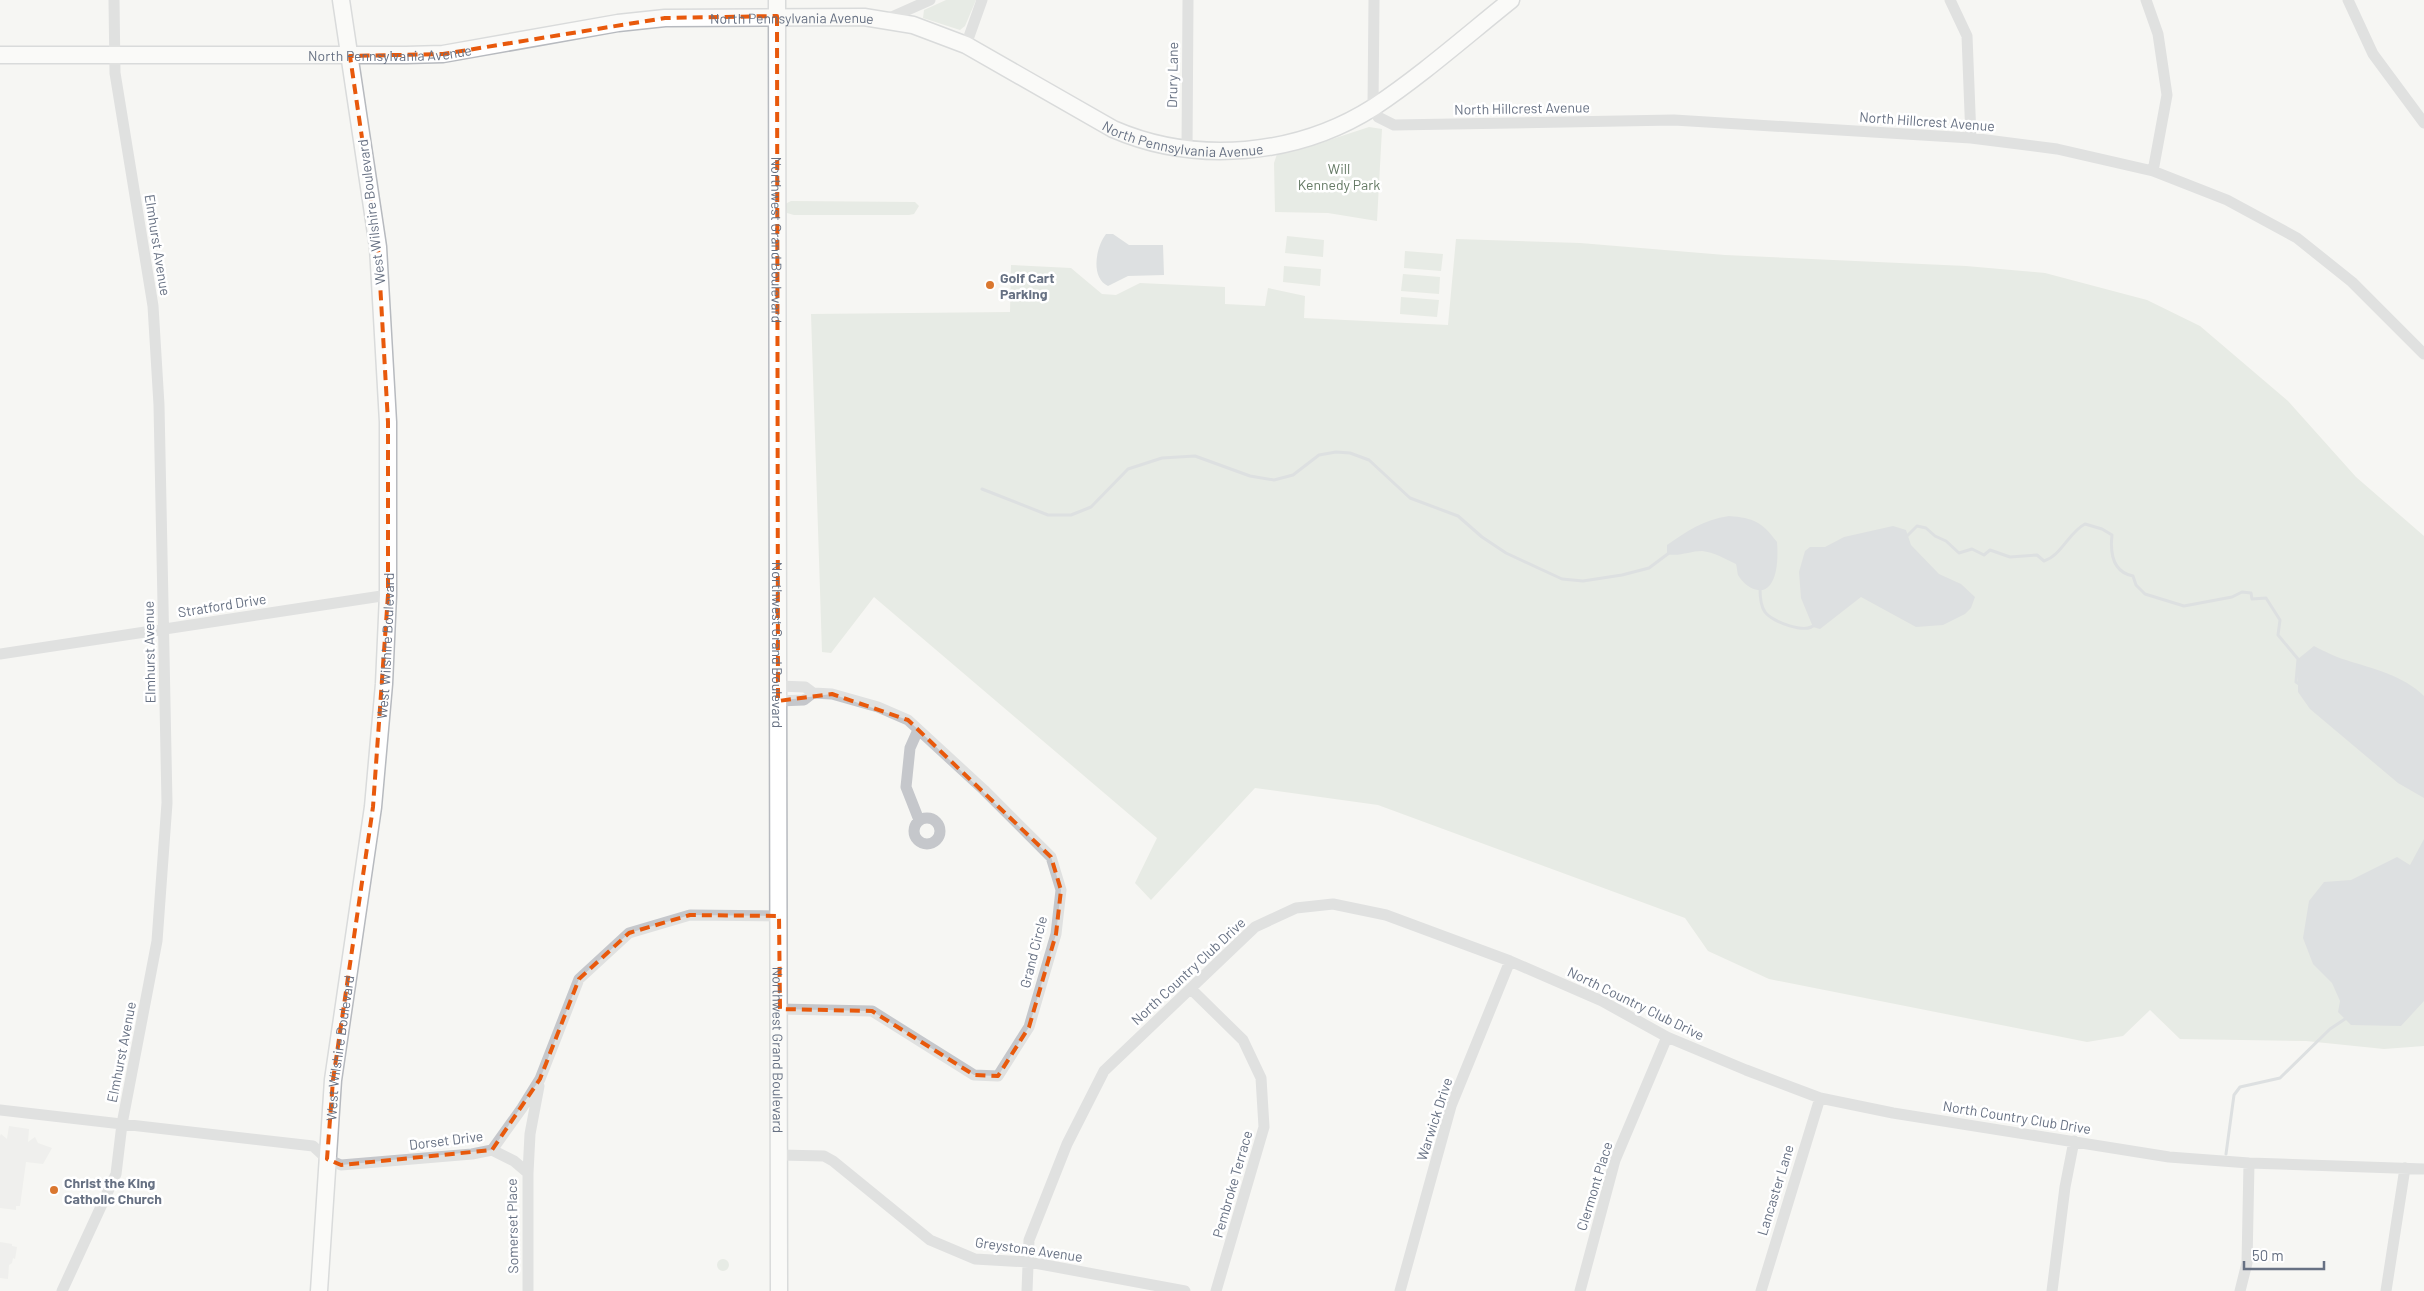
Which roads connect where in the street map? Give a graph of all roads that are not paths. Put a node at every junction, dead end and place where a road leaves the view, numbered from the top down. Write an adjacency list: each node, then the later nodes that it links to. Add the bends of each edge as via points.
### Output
1 (114, 0): 15 (street, Elmhurst Avenue)
2 (341, 0): 16 (street, West Wilshire Boulevard)
3 (930, 0): 12 (street)
4 (982, 0): 13 (street)
5 (1188, 0): 20 (street, Drury Lane)
6 (1374, 0): 17 (street)
7 (1511, 0): 17 (street, North Pennsylvania Avenue)
8 (1950, 0): 19 (street, via 1967,36)
9 (2146, 0): 21 (street, via 2158,34 2167,95)
10 (2348, 0): 18 (street, via 2373,54)
11 (777, 8): 12 (street, North Pennsylvania Avenue); 16 (street, North Pennsylvania Avenue, via 618,23 443,54); 28 (street, Northwest Grand Boulevard)
12 (885, 20): 13 (street, North Pennsylvania Avenue, via 913,26)
13 (966, 45): 20 (street, North Pennsylvania Avenue, via 1113,129 1141,140)
14 (0, 55): 15 (street, North Pennsylvania Avenue)
15 (113, 55): 16 (street, North Pennsylvania Avenue); 26 (street, Elmhurst Avenue, via 153,306 159,405)
16 (350, 56): 25 (street, West Wilshire Boulevard, via 378,247 388,422)
17 (1373, 107): 19 (street, North Hillcrest Avenue, via 1387,122 1404,126 1674,120); 20 (street, North Pennsylvania Avenue, via 1330,129 1286,143 1230,152)
18 (2424, 123)
19 (1971, 138): 21 (street, North Hillcrest Avenue, via 2057,149)
20 (1186, 150)
21 (2153, 171): 23 (street, North Hillcrest Avenue, via 2227,200 2298,238 2352,282)
22 (2424, 335): 23 (street)
23 (2414, 343): 24 (street, North Hillcrest Avenue)
24 (2424, 354)
25 (388, 595): 26 (street, Stratford Drive); 43 (street, West Wilshire Boulevard, via 373,807 333,1080)
26 (163, 628): 27 (street, Stratford Drive); 39 (street, Elmhurst Avenue, via 167,803 157,941)
27 (0, 654)
28 (778, 694): 29 (street, Grand Circle, via 804,700 813,693 832,694 878,707 908,720); 31 (street, Northwest Grand Boulevard)
29 (918, 730): 30 (street, via 908,760 906,787); 34 (street, Grand Circle, via 1005,810 1051,857 1056,868 1061,890 1056,934 1029,1027 998,1076 988,1077 974,1075 872,1011)
30 (919, 820)
31 (779, 916): 34 (street, Northwest Grand Boulevard); 36 (street, Dorset Drive, via 690,914 629,933 579,979)
32 (1510, 961): 33 (street, North Country Club Drive, via 1386,915 1333,904 1296,908 1255,927); 35 (street, North Country Club Drive, via 1602,1001); 56 (street, Warwick Drive, via 1451,1106)
33 (1192, 989): 48 (street, North Country Club Drive, via 1104,1071 1067,1144 1042,1205 1029,1240); 55 (street, Pembroke Terrace, via 1243,1040 1261,1078 1264,1127)
34 (780, 1010): 42 (street, Northwest Grand Boulevard)
35 (1667, 1037): 37 (street, North Country Club Drive); 57 (street, Clermont Place, via 1615,1160)
36 (540, 1079): 41 (street, Dorset Drive); 47 (street, via 530,1134)
37 (1820, 1098): 40 (street, North Country Club Drive); 58 (street, Lancaster Lane)
38 (0, 1110): 39 (street, Dorset Drive)
39 (122, 1124): 43 (street, Dorset Drive, via 313,1146); 49 (street, Elmhurst Avenue, via 116,1174)
40 (2074, 1141): 44 (street, North Country Club Drive, via 2169,1157); 59 (street, via 2064,1187)
41 (492, 1150): 43 (street, Dorset Drive, via 341,1165); 47 (street, Somerset Place, via 514,1161)
42 (780, 1155): 48 (street, Greystone Avenue, via 824,1156 834,1161 930,1240 966,1256); 52 (street, Northwest Grand Boulevard)
43 (327, 1159): 50 (street, West Wilshire Boulevard)
44 (2249, 1163): 45 (street, North Country Club Drive); 60 (street, via 2248,1256)
45 (2405, 1168): 46 (street, North Country Club Drive); 61 (street)
46 (2424, 1168)
47 (528, 1173): 51 (street, Somerset Place)
48 (1029, 1262): 53 (street, North Country Club Drive); 54 (street, Greystone Avenue)
49 (62, 1291)
50 (319, 1291)
51 (528, 1291)
52 (779, 1291)
53 (1027, 1291)
54 (1185, 1291)
55 (1216, 1291)
56 (1400, 1291)
57 (1580, 1291)
58 (1761, 1291)
59 (2052, 1291)
60 (2240, 1291)
61 (2386, 1291)

